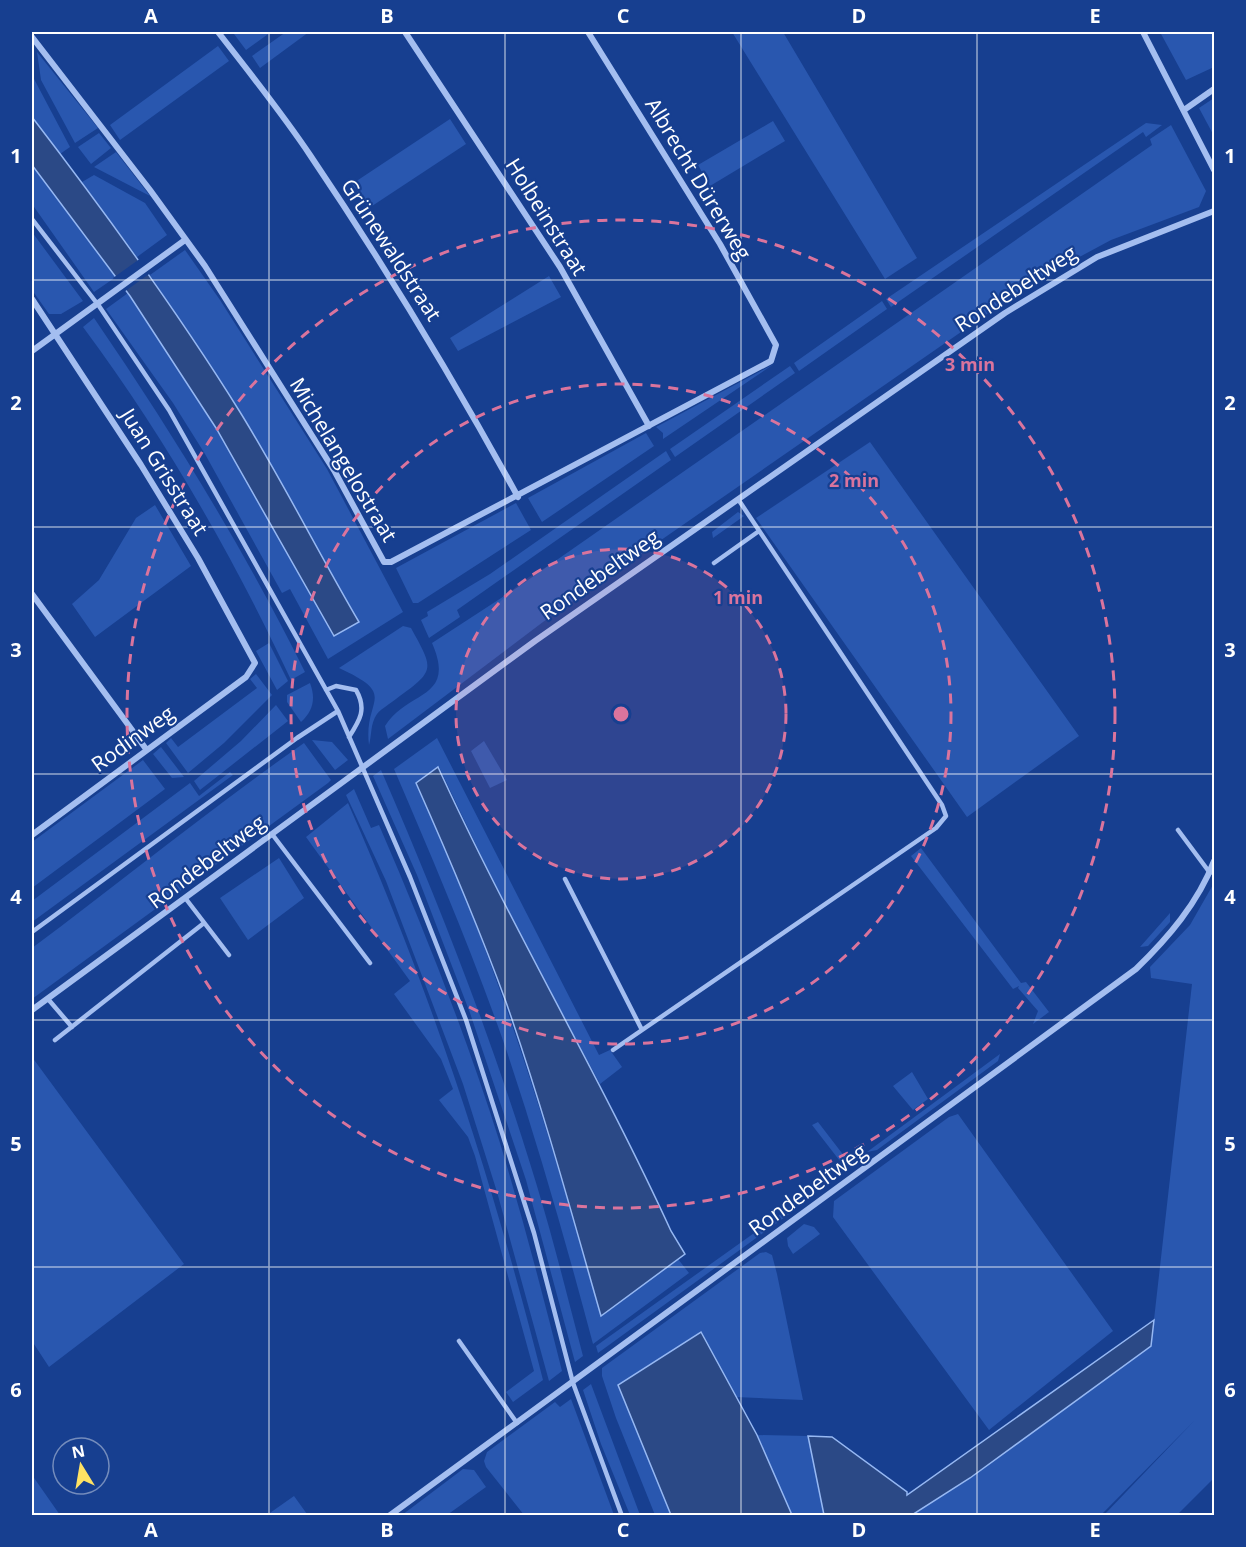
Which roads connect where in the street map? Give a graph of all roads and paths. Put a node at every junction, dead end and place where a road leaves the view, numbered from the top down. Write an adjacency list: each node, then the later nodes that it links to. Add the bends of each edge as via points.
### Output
1 (218, 32): 18 (street, Grünewaldstraat, via 310,154 360,231 432,344)
2 (405, 32): 17 (street, Holbeinstraat, via 560,267)
3 (588, 32): 15 (street, Albrecht Dürerweg, via 699,208)
4 (1143, 32): 7 (street)
5 (32, 37): 11 (street, Michelangelostraat)
6 (1215, 89): 7 (street)
7 (1184, 111): 8 (street)
8 (1215, 171)
9 (1215, 211): 19 (street, Rondebeltweg, via 1088,262 1005,313)
10 (32, 219): 13 (lane)
11 (185, 240): 13 (street); 18 (street, Michelangelostraat, via 330,464 384,562 391,562)
12 (32, 299): 14 (street, Juan Grisstraat)
13 (97, 304): 14 (street); 24 (lane, via 169,410)
14 (56, 333): 16 (street); 23 (street, Juan Grisstraat, via 198,558 252,654)
15 (776, 345): 17 (street, Michelangelostraat, via 771,361)
16 (32, 351)
17 (650, 426): 18 (street, Michelangelostraat)
18 (518, 497)
19 (738, 499): 20 (lane); 28 (street, Rondebeltweg)
20 (759, 531): 21 (lane); 43 (lane, via 946,816 936,828)
21 (714, 563)
22 (32, 594): 27 (street)
23 (254, 668): 27 (street, Rodinweg)
24 (326, 690): 25 (lane); 26 (lane, via 346,686 356,690 361,699 360,719)
25 (338, 711): 26 (lane); 37 (lane)
26 (349, 737): 28 (lane)
27 (146, 749): 31 (street, Rodinweg)
28 (362, 767): 30 (street, Rondebeltweg); 47 (lane, via 466,1020 534,1233)
29 (1178, 830): 33 (lane)
30 (272, 834): 35 (street, Rondebeltweg); 39 (lane)
31 (32, 835)
32 (1215, 861): 33 (street, Rondebeltweg)
33 (1210, 873): 47 (street, Rondebeltweg, via 1167,939 1136,969)
34 (565, 879): 43 (lane)
35 (186, 899): 36 (lane); 40 (street, Rondebeltweg)
36 (204, 923): 38 (lane); 42 (lane)
37 (32, 932)
38 (229, 956)
39 (370, 963)
40 (48, 999): 41 (street, Rondebeltweg); 42 (lane)
41 (32, 1010)
42 (72, 1027): 44 (lane)
43 (642, 1030): 45 (lane)
44 (55, 1040)
45 (614, 1050)
46 (459, 1341): 48 (lane)
47 (573, 1383): 48 (street, Rondebeltweg); 50 (lane)
48 (517, 1423): 49 (street, Rondebeltweg)
49 (389, 1515)
50 (622, 1515)

